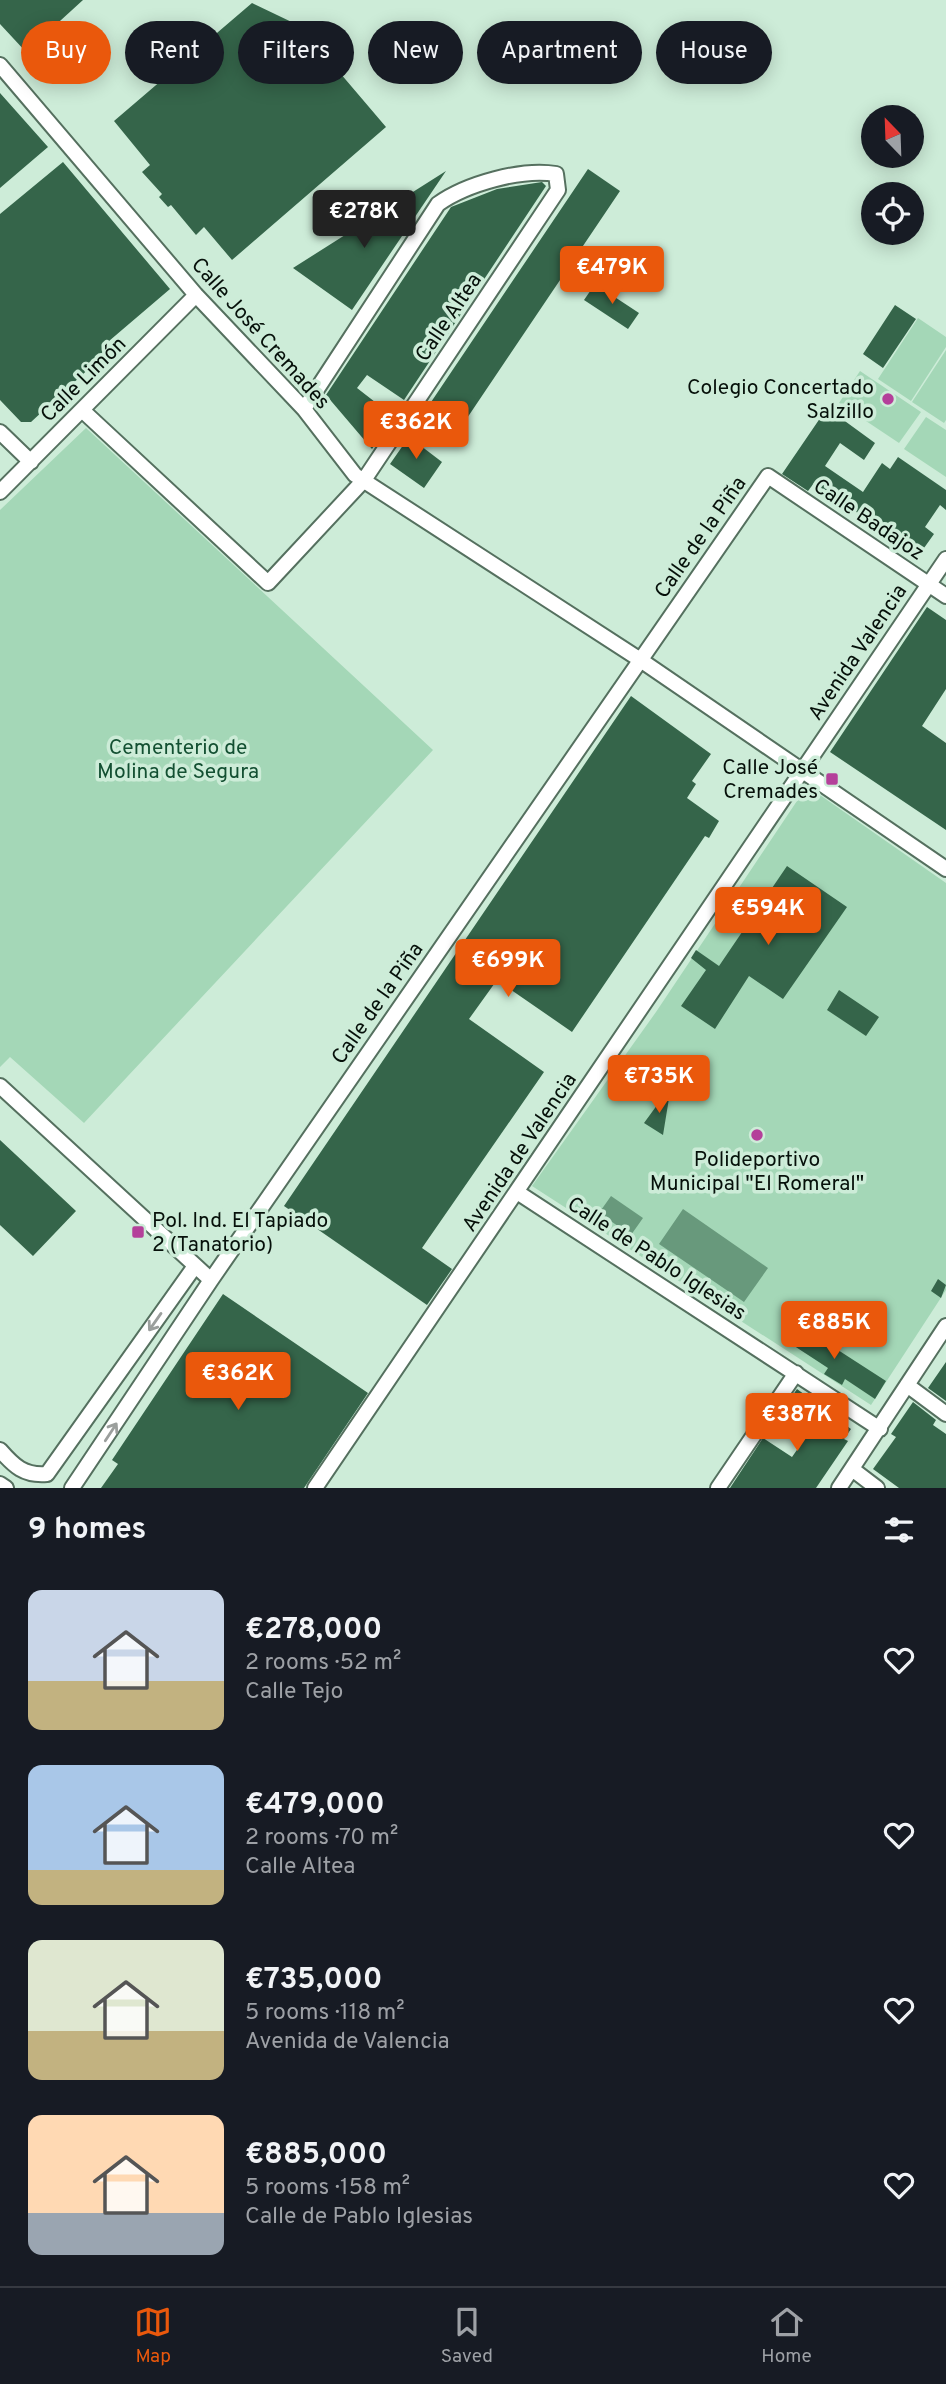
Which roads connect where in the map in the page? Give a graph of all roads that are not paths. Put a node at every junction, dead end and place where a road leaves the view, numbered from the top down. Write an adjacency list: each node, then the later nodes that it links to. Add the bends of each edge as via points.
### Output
1 (0, 65): 2 (street, Calle José Cremades)
2 (196, 295): 3 (street, Calle José Cremades); 4 (street, Calle Limón)
3 (304, 409): 8 (street, Calle José Cremades, via 355,475); 8 (street, Calle Altea, via 438,204 455,192 535,170 556,174 558,190)
4 (82, 410): 6 (street, Calle Limón); 8 (street, Calle Altea, via 268,583)
5 (0, 432): 6 (street)
6 (31, 462): 9 (street, Calle Limón)
7 (768, 476): 11 (street, Calle Badajoz); 13 (street, Calle de la Piña)
8 (364, 480): 13 (street, Calle José Cremades)
9 (0, 492)
10 (946, 559): 11 (street, Avenida Valencia)
11 (929, 584): 12 (street, Calle Badajoz); 14 (street, Avenida Valencia)
12 (946, 596)
13 (639, 659): 14 (street, Calle José Cremades); 21 (street, Calle de la Piña)
14 (803, 769): 15 (street, Calle José Cremades); 19 (street, Avenida de Valencia)
15 (946, 869)
16 (0, 1086): 18 (street)
17 (0, 1104): 18 (street)
18 (19, 1104): 20 (street)
19 (517, 1192): 23 (street, Calle de Pablo Iglesias); 32 (street, Avenida de Valencia)
20 (195, 1266): 21 (street); 27 (street, one-way to 27, via 47,1474 17,1469)
21 (211, 1280): 31 (street, Calle de la Piña, one-way to 21)
22 (946, 1326): 24 (street)
23 (796, 1373): 26 (street, Calle de Pablo Iglesias); 33 (street)
24 (907, 1385): 25 (street); 26 (street)
25 (946, 1415)
26 (880, 1429): 28 (street)
27 (0, 1450)
28 (852, 1469): 34 (street); 35 (street)
29 (0, 1484): 30 (street)
30 (6, 1488)
31 (72, 1488)
32 (315, 1488)
33 (718, 1488)
34 (839, 1488)
35 (877, 1488)

